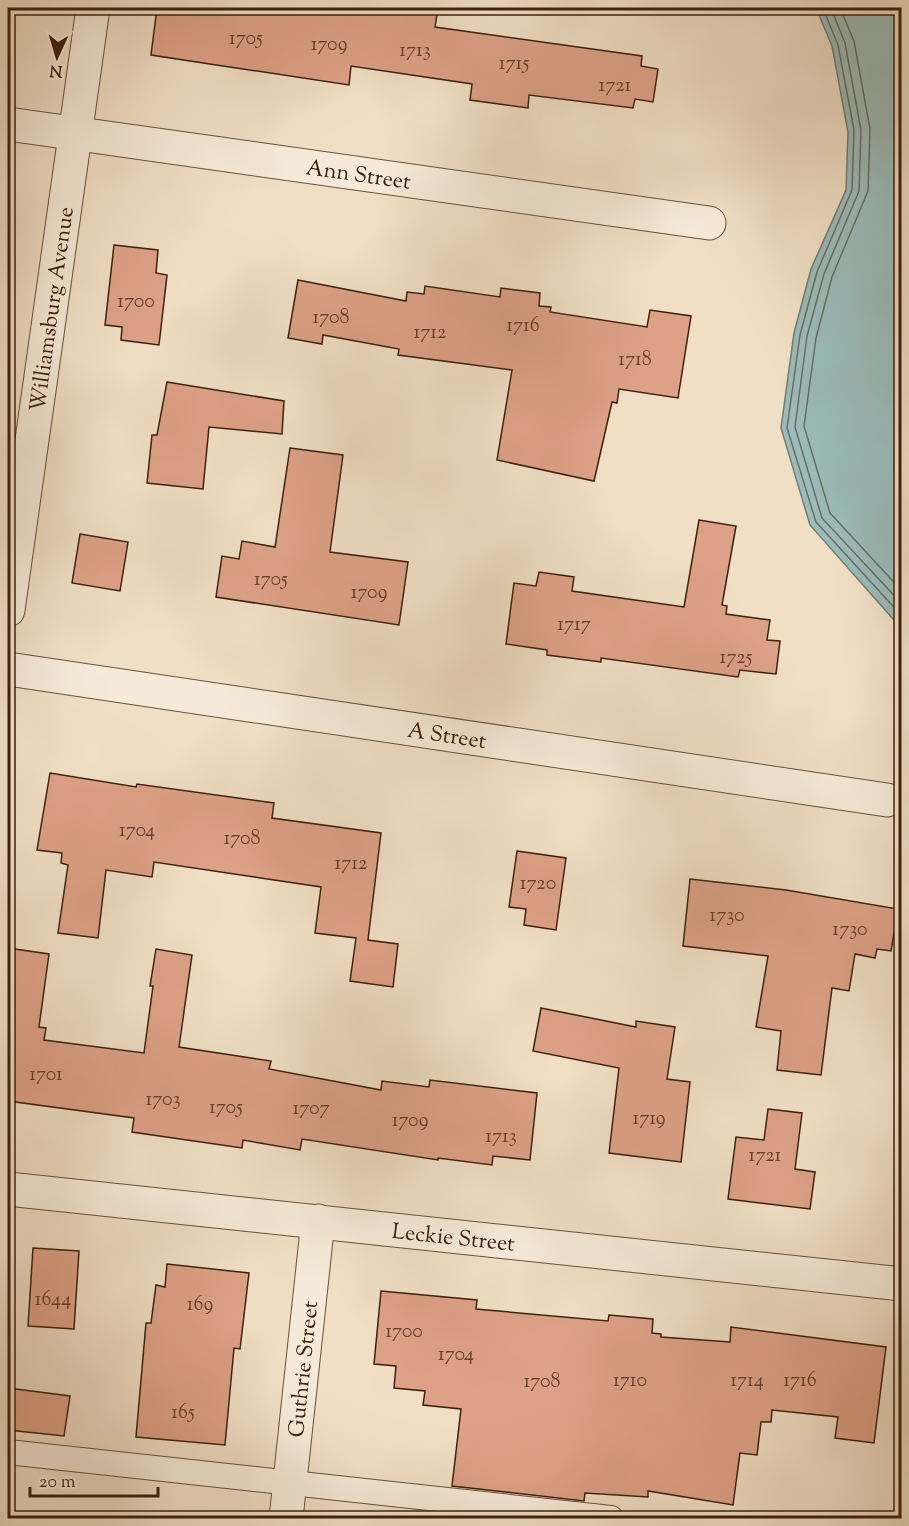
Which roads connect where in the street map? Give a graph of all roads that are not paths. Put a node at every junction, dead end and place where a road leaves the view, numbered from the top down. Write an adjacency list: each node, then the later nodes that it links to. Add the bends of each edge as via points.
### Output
1 (93, 8): 3 (street, Williamsburg Avenue)
2 (8, 124): 3 (street, Ann Street)
3 (75, 134): 4 (street, Ann Street); 5 (street, Williamsburg Avenue)
4 (709, 223)
5 (8, 610)
6 (8, 669): 7 (street, A Street)
7 (887, 800)
8 (8, 1189): 9 (street, Leckie Street)
9 (318, 1221): 10 (street, Leckie Street); 12 (street, Guthrie Street)
10 (902, 1284)
11 (8, 1452): 12 (lane)
12 (290, 1483): 13 (street, Guthrie Street); 14 (lane)
13 (286, 1518)
14 (611, 1518)

